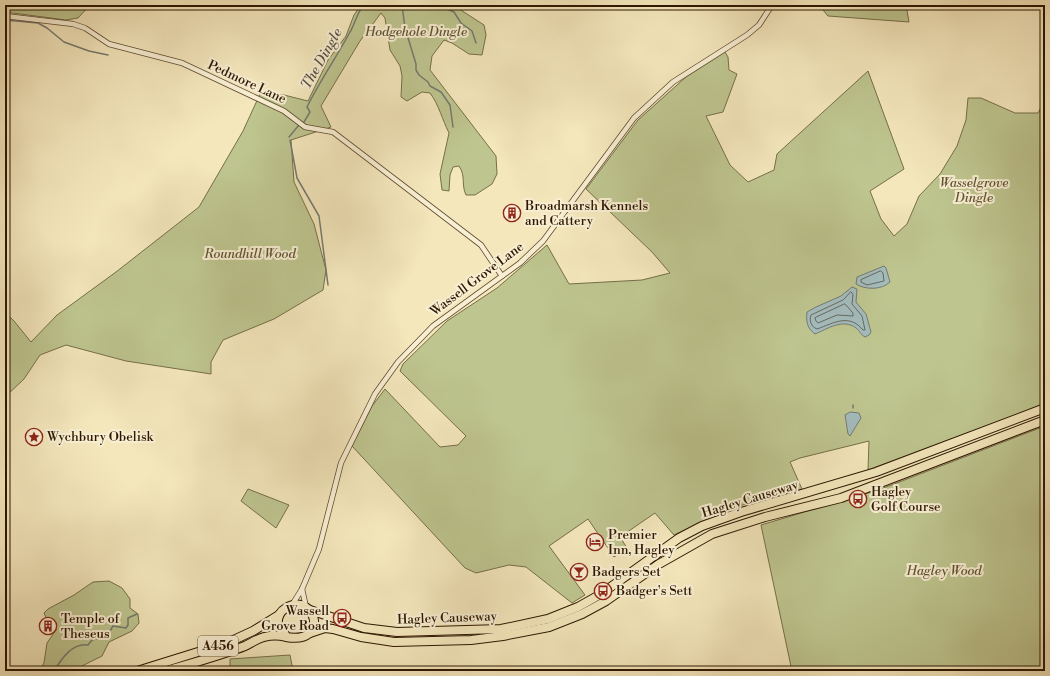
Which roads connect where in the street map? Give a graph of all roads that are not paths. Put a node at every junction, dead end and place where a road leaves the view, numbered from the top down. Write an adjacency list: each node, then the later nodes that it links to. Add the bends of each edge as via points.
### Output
1 (772, 5): 3 (street, Wassell Grove Lane, via 759,25 747,35 673,82 634,118 543,241)
2 (5, 16): 3 (street, Pedmore Lane, via 73,24 85,28 109,44 182,63 284,111 305,127 333,132 480,245)
3 (502, 276): 6 (street, Wassell Grove Lane, via 433,326 398,362 375,394 341,464 319,549)
4 (1045, 408): 8 (highway, Hagley Causeway, via 876,472 702,526 679,538 601,594 548,619 501,628 397,632 364,628)
5 (1045, 420): 10 (highway, Hagley Causeway, via 841,498 712,534 659,564 606,601 549,627 502,636 418,642 381,641 332,628)
6 (302, 589): 7 (street, Wassell Grove Lane); 8 (street)
7 (292, 605): 8 (highway); 9 (highway)
8 (308, 608): 10 (highway, via 313,614 314,622)
9 (279, 615): 11 (highway, via 278,626); 12 (highway, A456, via 227,643)
10 (310, 633): 11 (highway, via 298,638)
11 (287, 637): 13 (highway, A456, via 265,636 245,646)
12 (138, 671)
13 (166, 671)

